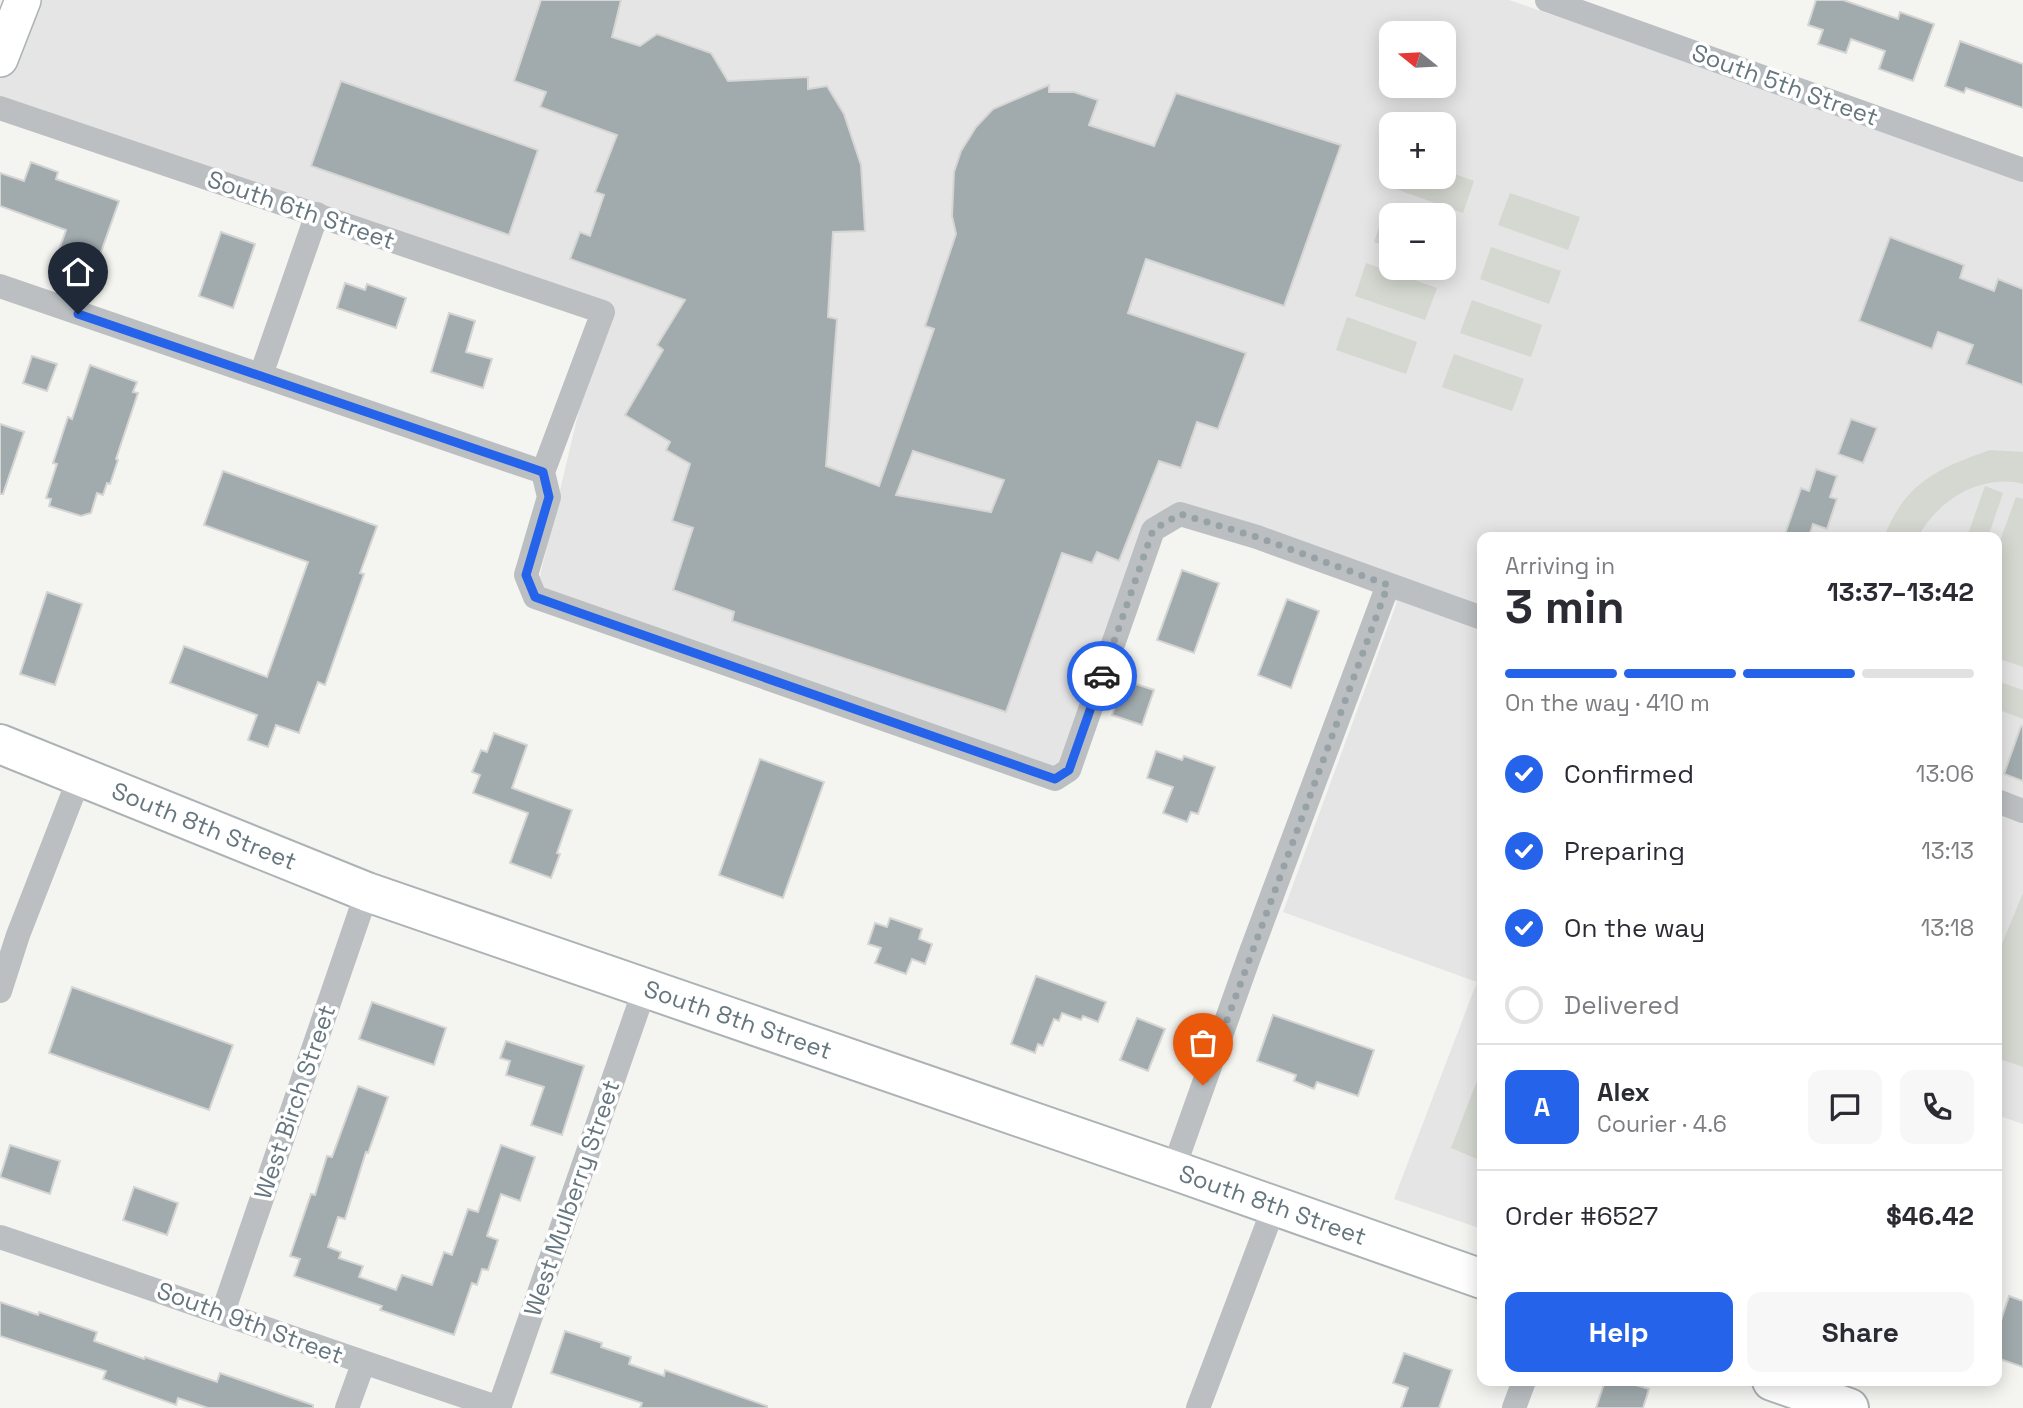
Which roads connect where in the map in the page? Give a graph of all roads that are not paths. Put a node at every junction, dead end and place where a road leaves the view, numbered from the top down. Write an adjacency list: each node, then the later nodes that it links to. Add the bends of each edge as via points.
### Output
1 (23, 0): 3 (street)
2 (1547, 0): 5 (street, South 5th Street)
3 (0, 59)
4 (0, 108): 6 (street, South 6th Street)
5 (2023, 170)
6 (317, 214): 8 (street); 9 (street, South 6th Street, via 603,312)
7 (0, 286): 8 (street)
8 (261, 375): 9 (street)
9 (543, 472): 10 (street, via 549,497 526,575 535,597 1055,779 1069,770 1153,530 1180,514)
10 (1388, 585): 11 (street); 19 (street)
11 (1477, 616)
12 (0, 744): 13 (main road, South 8th Street)
13 (80, 776): 16 (main road, South 8th Street); 18 (street)
14 (2002, 803): 15 (street)
15 (2023, 811)
16 (367, 892): 17 (main road, South 8th Street); 23 (street, West Birch Street)
17 (645, 988): 19 (main road, South 8th Street); 28 (street, West Mulberry Street)
18 (0, 991)
19 (1173, 1170): 20 (main road, South 8th Street)
20 (1274, 1207): 22 (main road, South 8th Street); 29 (street)
21 (0, 1237): 23 (street, South 9th Street)
22 (1477, 1277)
23 (223, 1312): 24 (street, South 9th Street)
24 (363, 1364): 27 (street); 28 (street, South 9th Street)
25 (1522, 1386): 30 (street)
26 (1786, 1386): 31 (main road)
27 (347, 1408)
28 (500, 1408)
29 (1198, 1408)
30 (1514, 1408)
31 (1849, 1408)

